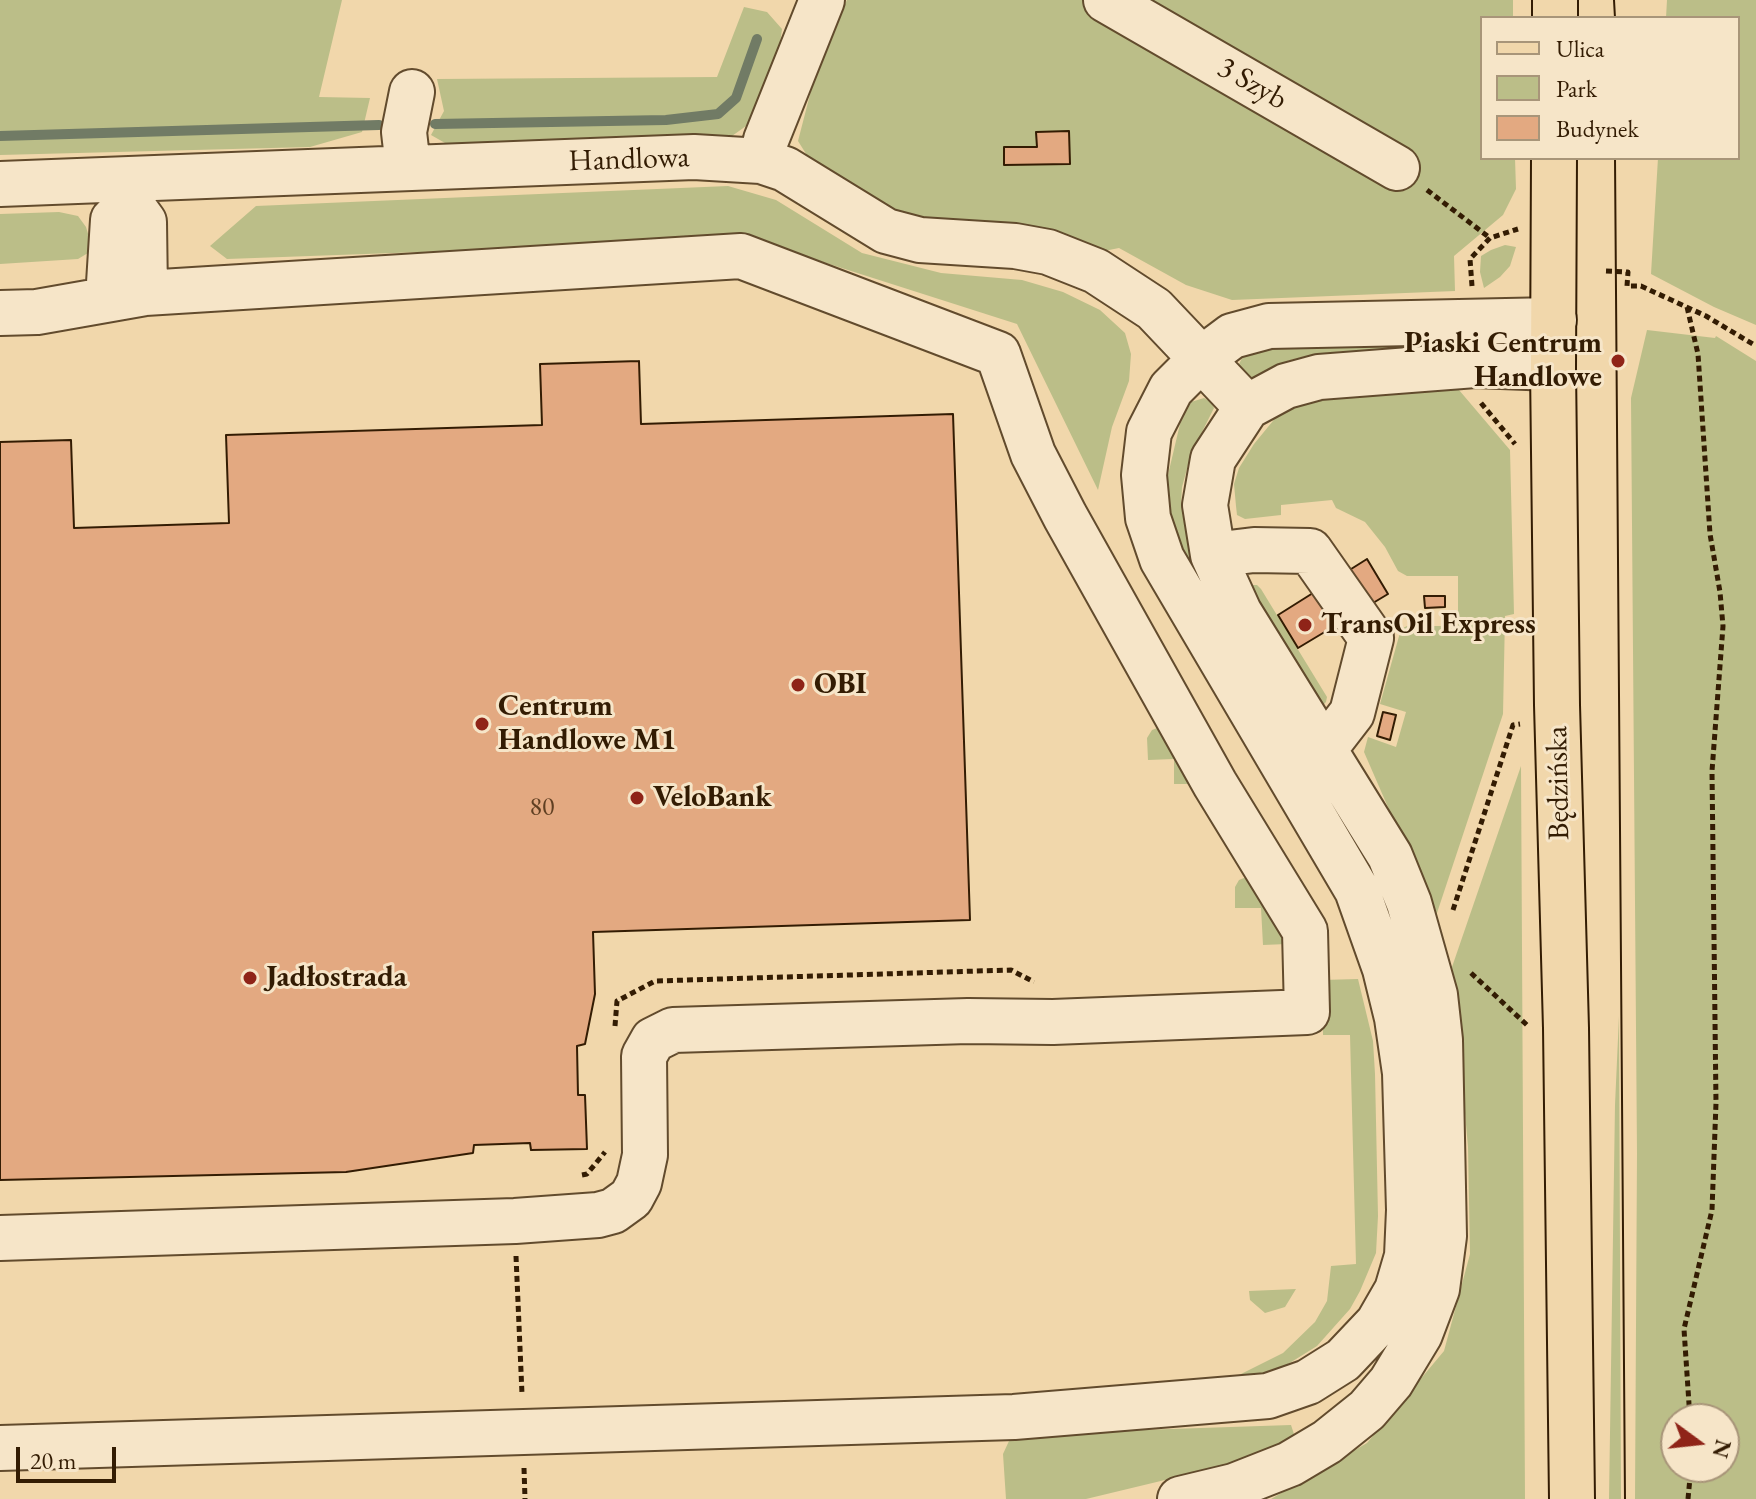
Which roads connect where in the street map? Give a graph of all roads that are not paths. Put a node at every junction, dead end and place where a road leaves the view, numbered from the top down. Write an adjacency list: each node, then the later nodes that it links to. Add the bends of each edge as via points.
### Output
1 (822, 0): 5 (street)
2 (1106, 0): 7 (street, 3 Szyb)
3 (412, 92): 6 (street, via 404,132)
4 (1554, 160): 12 (main road, Będzińska)
5 (761, 161): 6 (street, Handlowa, via 694,157); 13 (street, Handlowa, via 785,169 886,231 920,240 1015,246 1075,261 1154,309)
6 (408, 167): 9 (street, Handlowa)
7 (1397, 168)
8 (0, 184): 9 (street, Handlowa)
9 (130, 192): 10 (street, via 113,220)
10 (126, 296): 11 (street); 18 (street, via 741,256 998,354 1033,454 1065,516 1215,784 1305,931 1307,1012 673,1030 653,1040 644,1056 645,1155 631,1198 613,1211 515,1221)
11 (0, 313)
12 (1554, 320): 13 (street, via 1269,326 1232,336); 14 (main road, Będzińska)
13 (1200, 360): 15 (street, Handlowa); 17 (street, via 1171,389 1149,432 1144,475 1148,518 1162,559)
14 (1553, 368): 15 (street, via 1475,365 1319,377 1286,386); 21 (main road, Będzińska)
15 (1247, 407): 16 (street, via 1213,459 1205,505)
16 (1213, 555): 17 (street); 17 (street, via 1310,551 1371,638 1352,713)
17 (1306, 759): 19 (street, via 1385,969 1397,1018 1405,1073 1409,1210 1407,1256 1397,1290 1378,1323 1343,1360 1308,1382 1268,1396 1014,1417); 20 (street, via 1390,856 1435,995 1444,1146 1444,1236 1437,1289 1420,1334 1367,1410 1290,1464)
18 (0, 1238)
19 (0, 1448)
20 (1180, 1499)
21 (1572, 1499)

